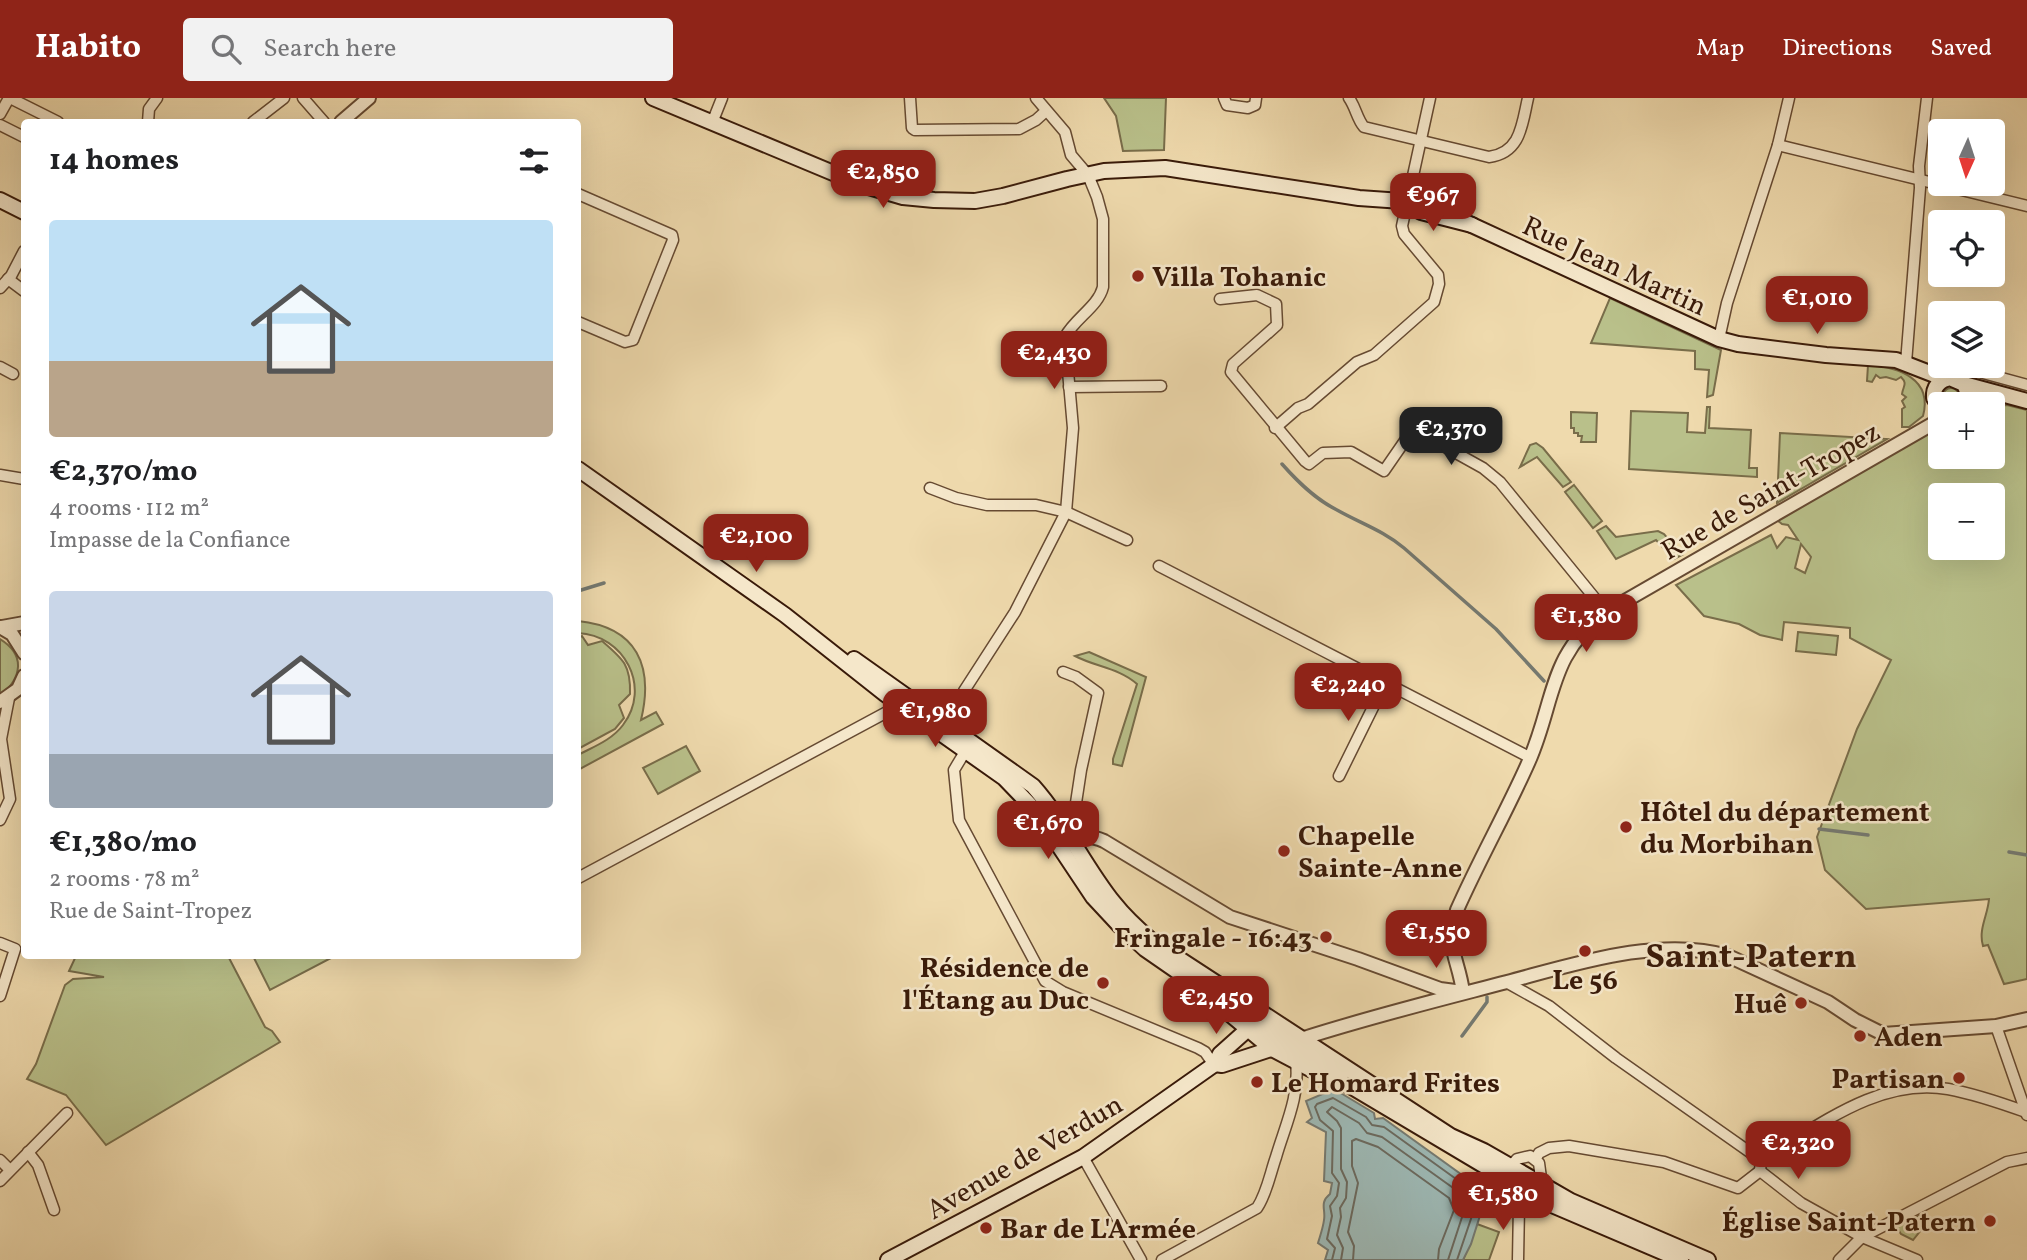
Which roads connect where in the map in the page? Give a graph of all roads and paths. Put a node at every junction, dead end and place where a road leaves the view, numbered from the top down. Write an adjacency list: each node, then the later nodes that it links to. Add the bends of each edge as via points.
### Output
1 (9, 98): 18 (street); 19 (street)
2 (157, 98): 20 (street)
3 (284, 98): 21 (street)
4 (303, 98): 22 (street)
5 (369, 98): 23 (street)
6 (653, 98): 24 (main road, Rue Jean Martin)
7 (722, 98): 24 (street)
8 (910, 98): 17 (street, via 910,122 915,130 1018,129)
9 (1036, 98): 17 (street)
10 (1224, 98): 11 (street, via 1227,105 1248,108 1255,105)
11 (1256, 98)
12 (1349, 98): 27 (street, via 1364,127)
13 (1430, 98): 27 (street)
14 (1528, 98): 27 (street, via 1519,138 1502,154 1480,156)
15 (1789, 98): 28 (street)
16 (1927, 98): 30 (street)
17 (1046, 111): 29 (street, via 1065,132 1071,155)
18 (0, 114)
19 (52, 119)
20 (148, 119)
21 (257, 119)
22 (321, 119)
23 (344, 119)
24 (712, 123): 29 (main road, Rue Jean Martin, via 863,185 920,199 983,200)
25 (0, 125): 26 (street)
26 (21, 136)
27 (1420, 142): 33 (street)
28 (1778, 145): 30 (street); 42 (street)
29 (1088, 175): 33 (main road, Rue Jean Martin, via 1165,169); 49 (street, via 1103,219 1103,287 1100,297 1065,337)
30 (1920, 180): 34 (street); 43 (street)
31 (581, 195): 41 (street, via 672,235 673,240 633,340 625,342)
32 (0, 200): 35 (main road)
33 (1408, 205): 42 (main road, Rue Jean Martin, via 1430,207 1472,225); 58 (street, via 1402,231 1438,275 1434,302 1374,355 1357,362)
34 (2027, 205)
35 (21, 210)
36 (21, 256): 37 (street)
37 (8, 279): 38 (street); 39 (street)
38 (0, 288)
39 (21, 289)
40 (1220, 299): 58 (street, via 1257,295 1276,304 1277,325 1233,364 1231,372)
41 (581, 323)
42 (1719, 339): 43 (main road, Rue Jean Martin)
43 (1906, 363): 46 (main road, Rue Jean Martin); 50 (main road)
44 (0, 367): 45 (street)
45 (13, 374)
46 (1955, 381): 47 (street, via 1955,372 1961,367); 51 (main road, via 1939,382); 52 (main road); 53 (main road, Rue Jean Martin)
47 (2027, 385)
48 (1161, 386): 49 (street)
49 (1069, 387): 64 (street, via 1073,428)
50 (1930, 392)
51 (1937, 392)
52 (1966, 392)
53 (2008, 397): 54 (main road); 55 (main road, Rue Jean Martin)
54 (2005, 398)
55 (2027, 401)
56 (1928, 418): 59 (street, Rue de Saint-Tropez)
57 (1928, 426): 59 (street, Rue de Saint-Tropez)
58 (1275, 428): 67 (street, via 1309,464 1324,453 1351,452 1384,471 1413,429 1500,482)
59 (1923, 429): 67 (street, Rue de Saint-Tropez)
60 (581, 471): 71 (main road)
61 (0, 475): 62 (street)
62 (21, 478)
63 (930, 488): 64 (street, via 987,505 1036,505)
64 (1066, 512): 65 (street); 75 (street, via 1015,612)
65 (1127, 540)
66 (1159, 566): 74 (street)
67 (1606, 612): 80 (street, Rue de Saint-Tropez, via 1581,633 1560,667)
68 (21, 624): 69 (street)
69 (1, 627): 70 (street)
70 (21, 648)
71 (830, 649): 77 (main road); 83 (main road, via 866,667 1033,786)
72 (1063, 672): 83 (street, via 1098,693 1074,816)
73 (21, 681): 76 (street)
74 (1385, 683): 80 (street); 81 (street)
75 (964, 691)
76 (11, 697): 78 (street)
77 (898, 702): 79 (main road); 85 (street)
78 (0, 739): 82 (street, via 10,791)
79 (966, 750): 84 (main road, via 1004,778); 98 (street, via 954,769 959,820 1045,981 1198,1048)
80 (1531, 758): 90 (street, Rue de Saint-Tropez, via 1453,924 1452,948)
81 (1339, 776)
82 (0, 820)
83 (1063, 825): 84 (main road)
84 (1067, 845): 88 (main road, via 1093,897 1144,949); 90 (street, via 1085,835 1104,841 1230,917 1440,989); 95 (main road, via 1139,930)
85 (581, 876)
86 (0, 943): 87 (street)
87 (20, 948): 91 (street)
88 (1184, 976): 94 (main road); 95 (main road)
89 (1506, 982): 90 (street, Avenue de Verdun); 93 (street, Avenue de Verdun, via 1619,954 1713,952 1789,983 1883,1034); 106 (street, via 1549,1006)
90 (1463, 992): 95 (street, Avenue de Verdun)
91 (0, 996)
92 (2027, 1019): 93 (street, Avenue de Verdun)
93 (1996, 1026): 100 (street)
94 (1248, 1029): 95 (main road, via 1262,1028); 96 (main road); 98 (main road, Avenue de Verdun)
95 (1294, 1040): 96 (main road, Avenue de Verdun); 107 (main road, via 1353,1080 1381,1091)
96 (1272, 1049): 97 (main road); 98 (main road, Avenue de Verdun)
97 (1296, 1062): 111 (main road, via 1352,1087); 118 (street, via 1293,1105 1257,1208)
98 (1215, 1064): 102 (main road, Avenue de Verdun)
99 (67, 1113): 101 (street)
100 (2027, 1113): 106 (street, via 1946,1089 1894,1091 1865,1099)
101 (28, 1152): 108 (street); 114 (street, via 38,1165)
102 (1083, 1157): 116 (main road, Avenue de Verdun); 117 (street)
103 (1536, 1158): 107 (street, via 1524,1156); 109 (street, via 1557,1146 1569,1146 1664,1162 1738,1188); 112 (street, via 1542,1167)
104 (2027, 1158): 115 (street, via 2007,1162)
105 (0, 1160): 108 (street)
106 (1761, 1160): 109 (street)
107 (1510, 1167): 111 (street); 112 (main road)
108 (10, 1170): 110 (street)
109 (1760, 1171): 115 (street, via 1801,1203)
110 (0, 1181)
111 (1512, 1184): 112 (main road); 113 (street)
112 (1533, 1188): 113 (street); 120 (main road); 121 (main road)
113 (1519, 1205): 119 (street)
114 (54, 1210)
115 (1862, 1237): 122 (street); 123 (street)
116 (888, 1260)
117 (1141, 1260)
118 (1162, 1260)
119 (1518, 1260)
120 (1681, 1260)
121 (1708, 1260)
122 (1839, 1260)
123 (1917, 1260)

